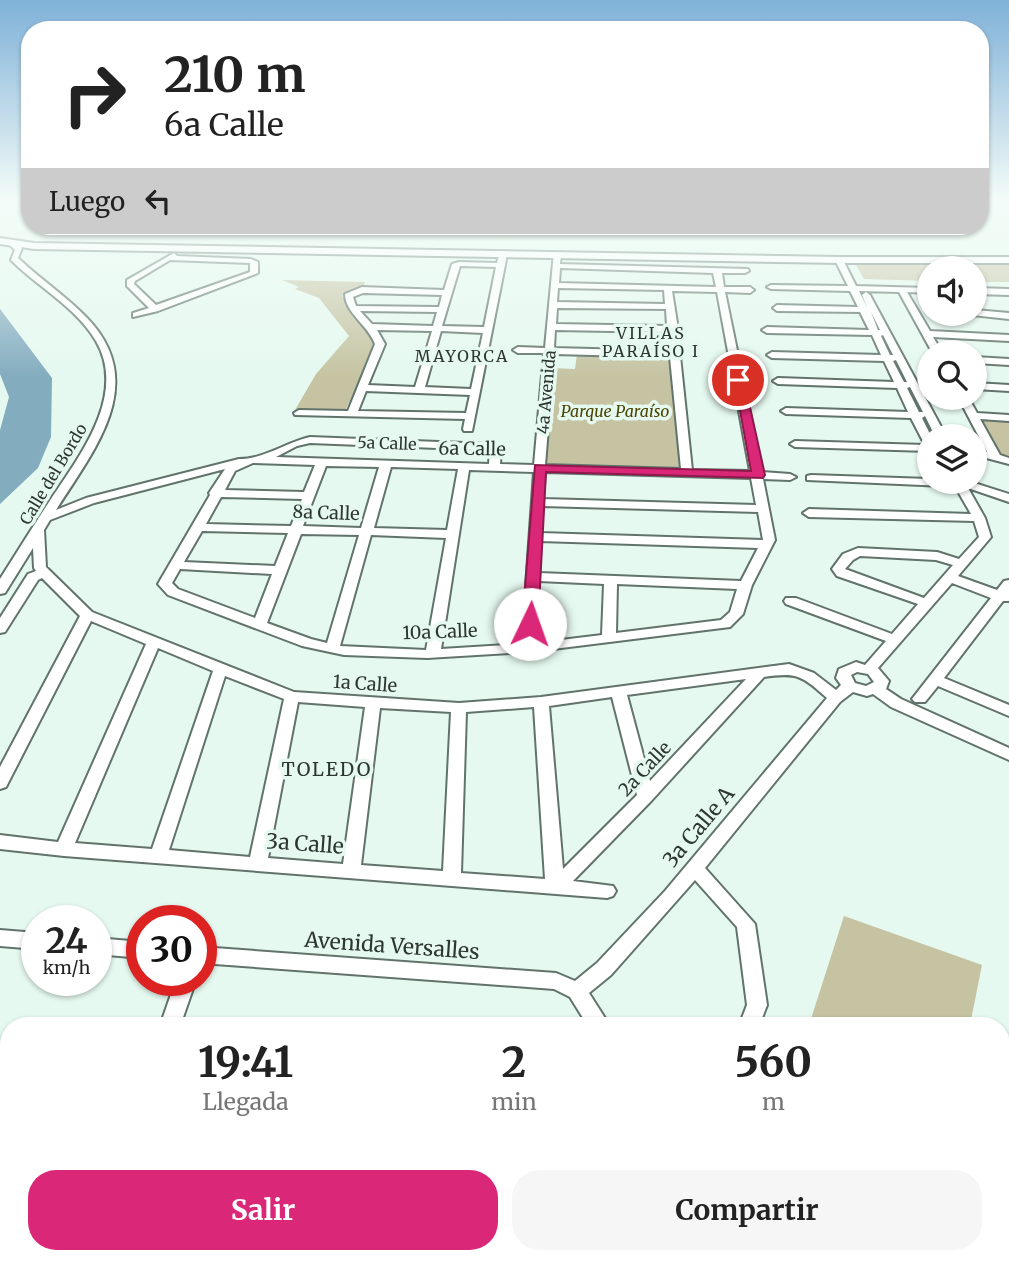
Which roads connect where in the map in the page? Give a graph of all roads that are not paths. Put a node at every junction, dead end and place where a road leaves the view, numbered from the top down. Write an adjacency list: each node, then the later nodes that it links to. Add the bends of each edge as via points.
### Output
1 (502, 259): 38 (street)
2 (16, 260): 99 (street, Calle del Bordo, via 88,324 102,343 112,371 108,402 95,439)
3 (164, 260): 27 (street, via 130,284)
4 (221, 260): 27 (street, via 254,262 254,273)
5 (495, 260): 22 (street, via 456,265)
6 (528, 260): 9 (main road)
7 (843, 260): 8 (main road); 9 (main road); 17 (street)
8 (1009, 260)
9 (557, 261): 10 (street); 12 (street, 4a Avenida)
10 (717, 270): 11 (street); 15 (street)
11 (746, 271)
12 (555, 285): 13 (street); 23 (street, 4a Avenida)
13 (668, 288): 15 (street); 24 (street)
14 (771, 288): 17 (street)
15 (722, 289): 16 (street); 86 (street)
16 (750, 290)
17 (861, 290): 20 (street); 20 (street); 29 (street)
18 (917, 291): 20 (street)
19 (987, 291): 21 (street)
20 (903, 292): 30 (street)
21 (1009, 292)
22 (448, 293): 26 (street, via 358,291 348,296); 28 (street)
23 (553, 305): 24 (street); 35 (street, 4a Avenida)
24 (671, 307): 37 (street)
25 (777, 307): 29 (street)
26 (352, 308): 28 (street); 34 (street)
27 (155, 309): 32 (street)
28 (443, 310): 36 (street)
29 (869, 310): 40 (street); 41 (street)
30 (914, 311): 42 (street)
31 (987, 314): 33 (street)
32 (136, 315)
33 (1009, 316)
34 (371, 327): 36 (street); 57 (street, via 380,344)
35 (551, 327): 37 (street); 46 (street, 4a Avenida)
36 (437, 328): 38 (street); 59 (street)
37 (674, 329): 47 (street)
38 (488, 330): 60 (street)
39 (767, 330): 40 (street)
40 (875, 333): 41 (street); 49 (street)
41 (887, 333): 50 (street)
42 (927, 334): 43 (street); 44 (street)
43 (1009, 338)
44 (930, 340)
45 (519, 350): 46 (street)
46 (549, 350): 47 (street); 84 (street, 4a Avenida)
47 (677, 354): 85 (street)
48 (772, 355): 49 (street)
49 (887, 358): 50 (street); 54 (street)
50 (900, 358): 55 (street)
51 (987, 361): 52 (street)
52 (1009, 362)
53 (779, 381): 54 (street)
54 (901, 385): 55 (street); 65 (street)
55 (914, 385): 66 (street)
56 (987, 387): 58 (street)
57 (361, 388): 59 (street); 64 (street)
58 (1009, 388)
59 (419, 390): 60 (street)
60 (475, 391): 67 (street)
61 (971, 410): 68 (street)
62 (786, 411): 65 (street)
63 (299, 413): 64 (street, 5a Calle)
64 (352, 414): 67 (street, 5a Calle)
65 (915, 415): 66 (street); 70 (street)
66 (930, 415): 71 (street)
67 (470, 416): 72 (street)
68 (974, 416): 69 (street); 76 (street)
69 (1009, 418)
70 (920, 424)
71 (935, 424)
72 (468, 429)
73 (795, 444): 74 (street)
74 (917, 448)
75 (987, 455): 76 (street)
76 (995, 457): 78 (street)
77 (264, 460): 79 (street, 6a Calle); 80 (street, 6a Calle); 83 (street, 5a Calle, via 310,440 489,447 496,450)
78 (1009, 461)
79 (322, 462): 81 (street, 6a Calle); 93 (street)
80 (241, 463): 91 (street, via 231,469); 99 (street, 6a Calle, via 88,499)
81 (386, 464): 82 (street, 6a Calle); 102 (street)
82 (464, 466): 83 (street, 6a Calle); 103 (street)
83 (494, 467): 84 (street, 6a Calle)
84 (539, 468): 85 (street, 6a Calle); 95 (street, 4a Avenida)
85 (687, 473): 86 (street, 6a Calle)
86 (759, 475): 87 (street, 6a Calle); 96 (street)
87 (790, 477)
88 (811, 478): 89 (street)
89 (917, 481)
90 (987, 491): 94 (street)
91 (215, 493): 93 (street); 100 (street)
92 (971, 494): 98 (street)
93 (309, 496): 101 (street)
94 (1009, 498)
95 (537, 502): 96 (street); 104 (street, 4a Avenida)
96 (764, 509): 105 (street)
97 (809, 513): 98 (street)
98 (978, 518): 108 (street, via 985,537)
99 (42, 524): 109 (street); 113 (street, Calle del Bordo)
100 (198, 527): 101 (street, 8a Calle); 106 (street)
101 (296, 530): 102 (street, 8a Calle); 107 (street)
102 (366, 532): 103 (street, 8a Calle); 124 (street)
103 (453, 534): 125 (street)
104 (534, 537): 105 (street); 110 (street, 4a Avenida)
105 (766, 545): 112 (street)
106 (176, 565): 107 (street); 118 (street, 10a Calle, via 167,588)
107 (280, 570): 118 (street)
108 (957, 571): 114 (street); 116 (street); 116 (street, via 937,556 855,552 838,569)
109 (43, 573): 117 (street, 1a Calle); 119 (street, via 33,577)
110 (532, 578): 111 (street); 123 (street, 4a Avenida)
111 (611, 580): 112 (street); 120 (street)
112 (746, 585): 120 (street, 10a Calle, via 736,614 725,625)
113 (0, 590)
114 (1006, 591): 129 (street)
115 (791, 601): 121 (street)
116 (928, 603): 121 (street)
117 (87, 615): 122 (street, 1a Calle); 141 (street)
118 (259, 625): 124 (street, 10a Calle)
119 (0, 629)
120 (609, 637): 123 (street, 10a Calle)
121 (895, 640): 126 (street)
122 (154, 642): 127 (street, 1a Calle); 144 (street)
123 (529, 648): 125 (street, 10a Calle)
124 (332, 650): 125 (street, 10a Calle)
125 (432, 653)
126 (869, 669): 130 (street, 3a Calle A, via 845,670 843,677); 131 (street, via 881,678)
127 (220, 670): 133 (street, 1a Calle); 145 (street)
128 (760, 674): 132 (street, 1a Calle); 134 (street, 1a Calle, via 798,670); 142 (street, 2a Calle)
129 (937, 680): 135 (street); 139 (street)
130 (850, 686): 131 (street); 134 (street, 3a Calle A)
131 (876, 689): 140 (street, via 896,703)
132 (618, 691): 136 (street, 1a Calle); 142 (street)
133 (292, 697): 137 (street, 1a Calle); 146 (street)
134 (836, 698): 147 (street, 3a Calle A)
135 (920, 699)
136 (541, 702): 138 (street, 1a Calle); 150 (street)
137 (373, 705): 138 (street, 1a Calle); 148 (street)
138 (458, 708): 149 (street)
139 (1009, 711)
140 (1009, 754)
141 (0, 783)
142 (646, 796): 150 (street, 2a Calle)
143 (0, 842): 144 (street, 3a Calle)
144 (64, 849): 145 (street, 3a Calle)
145 (158, 856): 146 (street, 3a Calle)
146 (257, 863): 148 (street, 3a Calle)
147 (694, 869): 155 (street, 3a Calle A, via 604,970); 159 (street, via 746,924 757,1005)
148 (351, 870): 149 (street, 3a Calle)
149 (452, 878): 150 (street, 3a Calle)
150 (555, 888): 151 (street, 3a Calle)
151 (607, 891)
152 (0, 938): 153 (street)
153 (21, 940)
154 (217, 956): 155 (street, Avenida Versalles, via 556,981)
155 (577, 991): 158 (street)
156 (181, 996): 157 (street)
157 (173, 1017)
158 (594, 1017)
159 (752, 1017)

